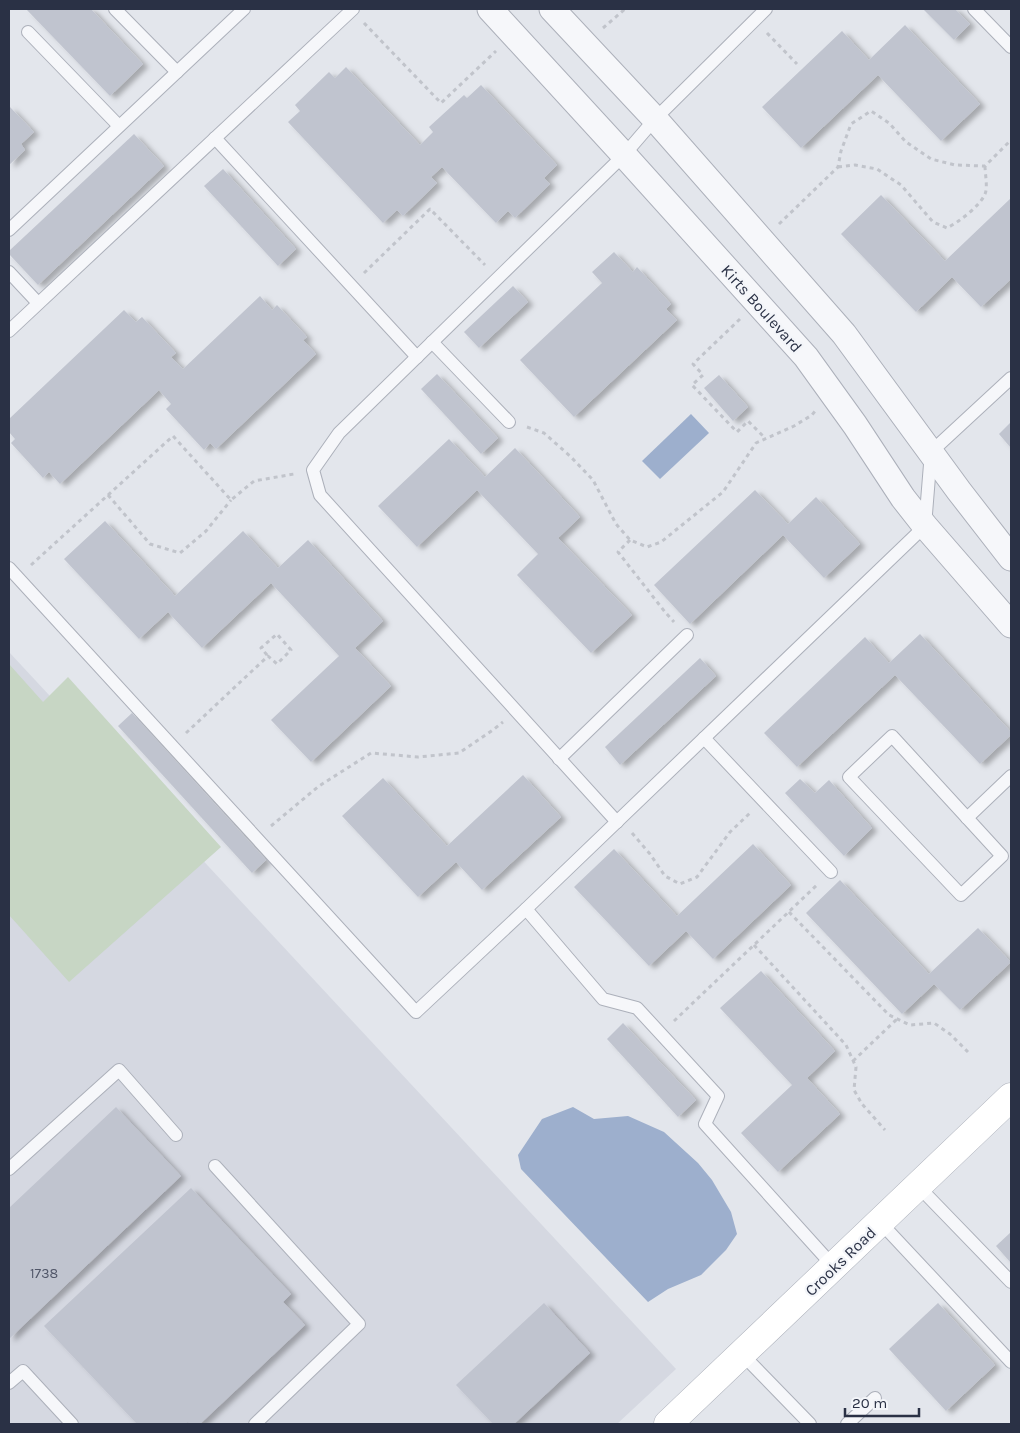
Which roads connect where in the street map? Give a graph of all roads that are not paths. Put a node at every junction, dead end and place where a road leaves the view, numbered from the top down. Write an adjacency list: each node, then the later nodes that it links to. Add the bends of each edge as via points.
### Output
1 (115, 9): 10 (lane)
2 (244, 9): 10 (lane)
3 (352, 9): 13 (lane)
4 (490, 9): 14 (street, Kirts Boulevard)
5 (552, 9): 11 (street)
6 (766, 9): 11 (lane)
7 (974, 9): 9 (lane)
8 (28, 32): 12 (lane)
9 (1011, 47)
10 (177, 72): 12 (lane)
11 (655, 119): 14 (lane); 23 (street, via 844,334)
12 (119, 126): 15 (lane)
13 (215, 138): 17 (lane); 20 (lane)
14 (624, 155): 19 (lane); 24 (street, Kirts Boulevard, via 806,358)
15 (9, 230)
16 (9, 272): 17 (lane)
17 (38, 304): 18 (lane)
18 (9, 331)
19 (432, 342): 20 (lane); 22 (lane)
20 (417, 357): 30 (lane, via 339,433 313,470 320,495)
21 (1011, 378): 23 (lane)
22 (509, 422)
23 (931, 452): 24 (lane); 25 (street)
24 (925, 526): 27 (street, Kirts Boulevard); 29 (lane)
25 (1011, 558)
26 (13, 573): 35 (lane, via 416,1012)
27 (1011, 625)
28 (688, 635): 30 (lane)
29 (704, 738): 33 (lane); 34 (lane)
30 (559, 758): 33 (lane)
31 (1011, 776): 32 (lane)
32 (967, 818): 32 (lane, via 1002,856 961,895 849,777 892,736)
33 (618, 821): 35 (lane)
34 (831, 872)
35 (526, 909): 42 (lane, via 603,1000 637,1008 718,1096 705,1124)
36 (1011, 1097): 40 (main road, Crooks Road)
37 (176, 1135): 39 (lane, via 118,1070)
38 (215, 1166): 50 (lane, via 359,1324)
39 (9, 1169)
40 (918, 1186): 41 (main road, Crooks Road); 43 (lane)
41 (880, 1222): 42 (main road, Crooks Road); 45 (lane)
42 (834, 1266): 44 (main road, Crooks Road)
43 (1011, 1282)
44 (742, 1354): 48 (main road, Crooks Road); 51 (lane)
45 (1011, 1362)
46 (9, 1383): 49 (lane, via 23,1370)
47 (875, 1398): 52 (lane)
48 (676, 1422)
49 (72, 1424)
50 (254, 1424)
51 (810, 1424)
52 (847, 1424)

